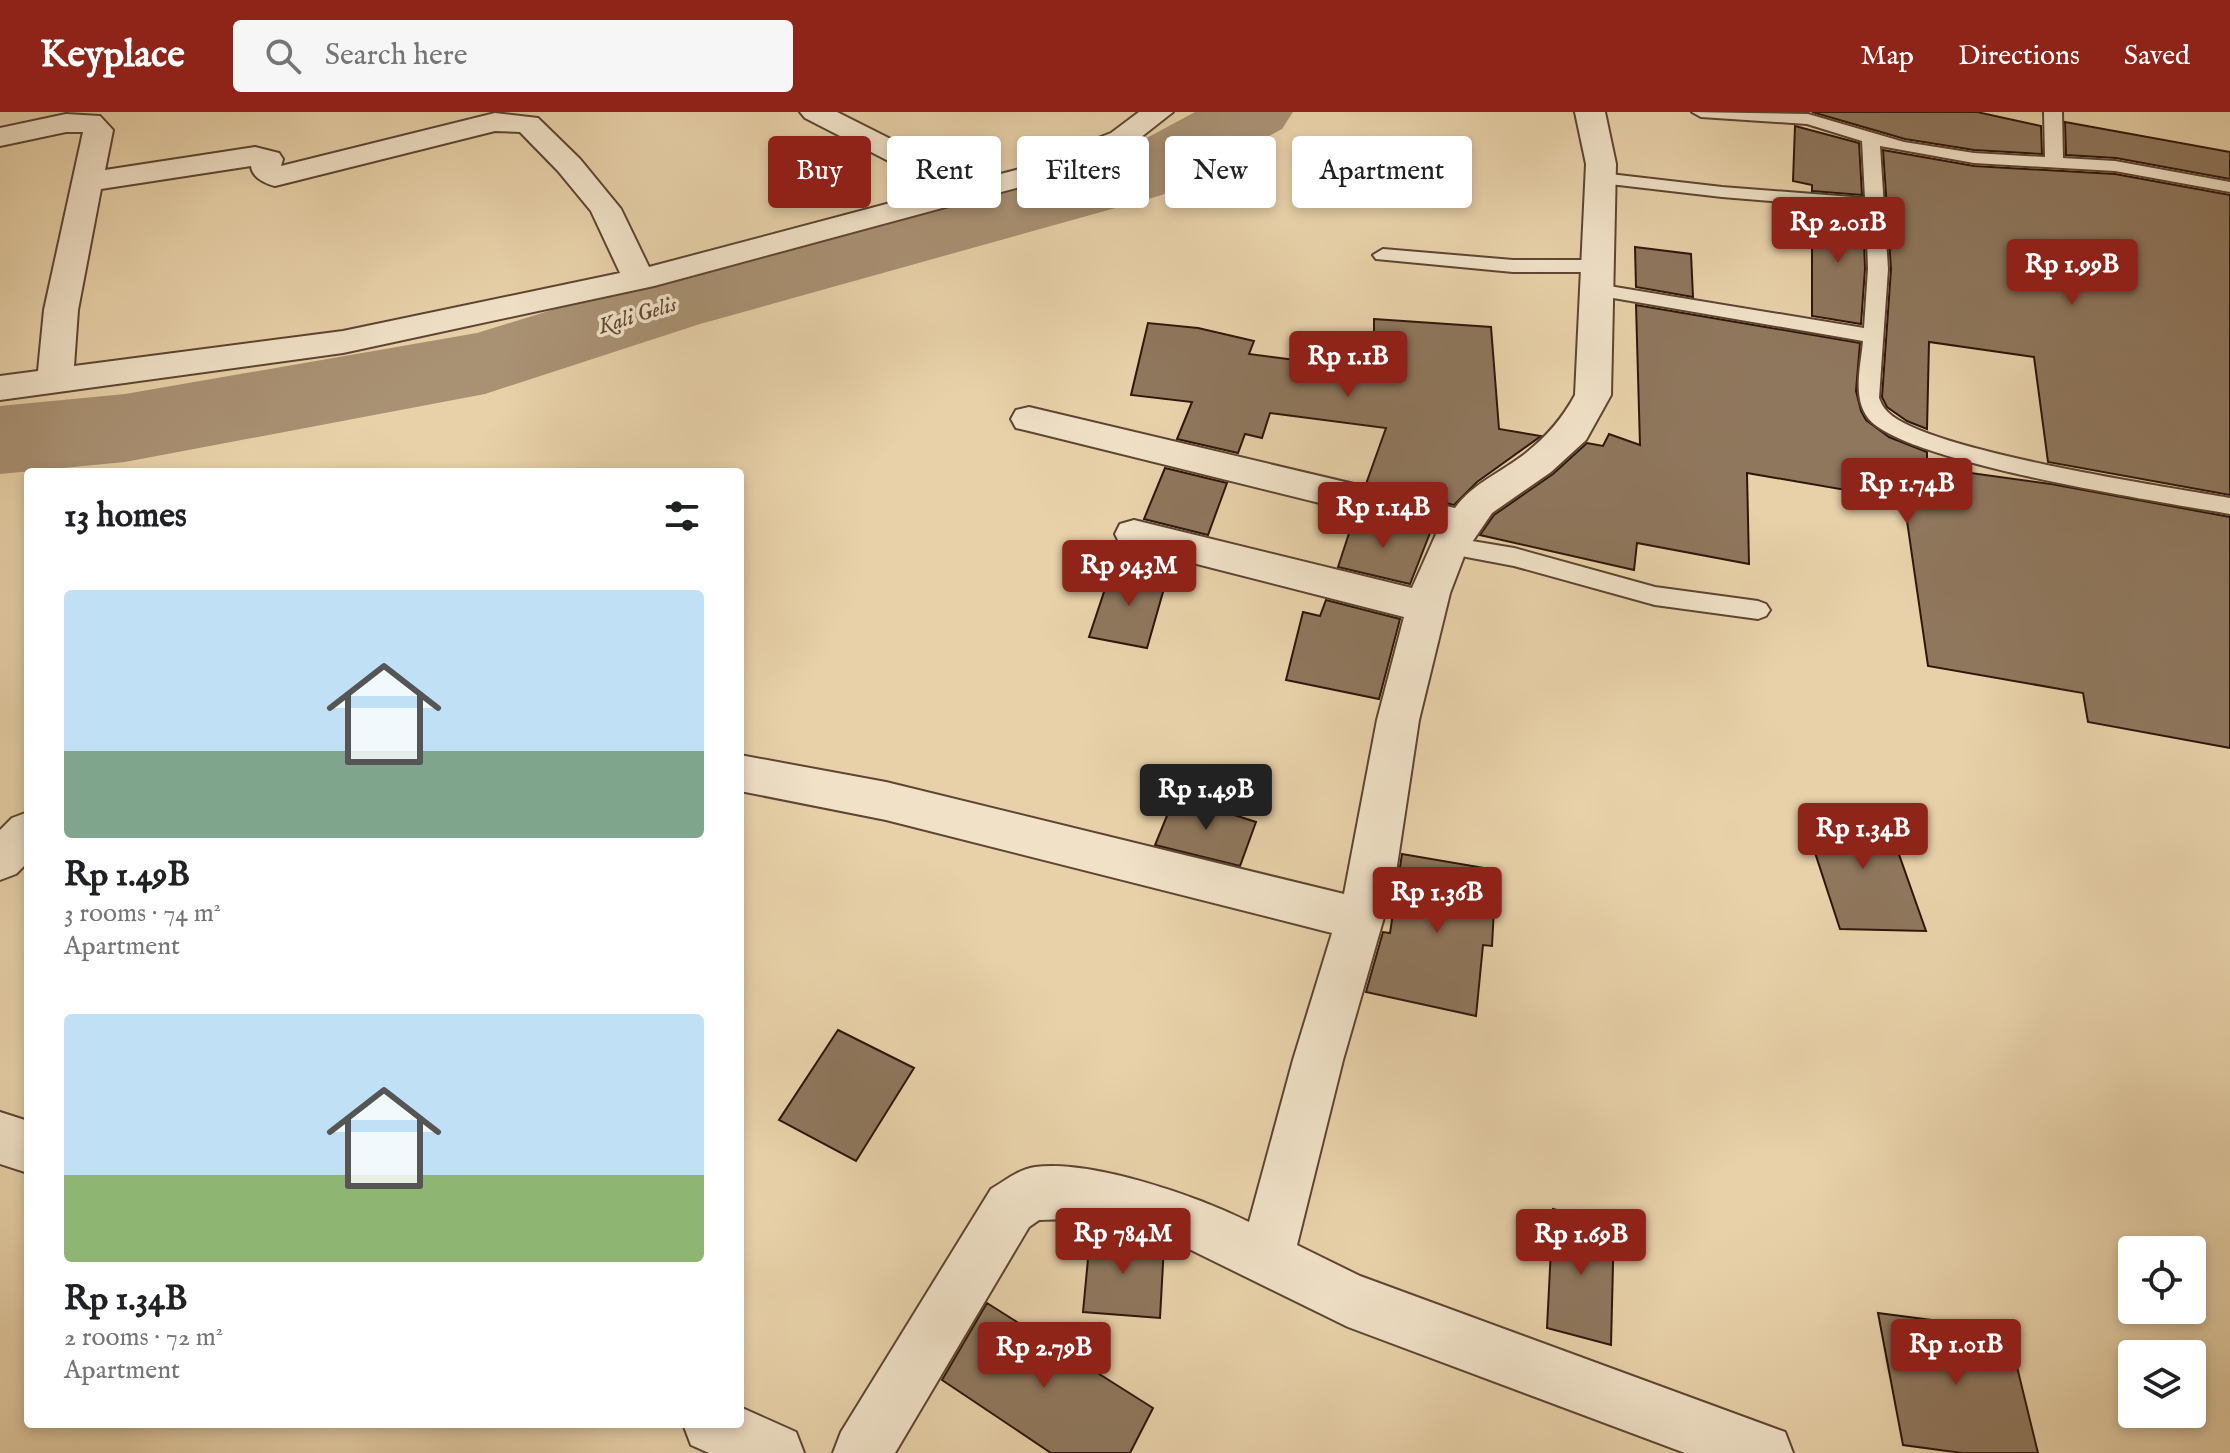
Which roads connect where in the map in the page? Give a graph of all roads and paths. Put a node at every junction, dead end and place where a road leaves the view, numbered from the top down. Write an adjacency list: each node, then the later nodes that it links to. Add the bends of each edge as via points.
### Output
1 (815, 112): 9 (street)
2 (1158, 112): 13 (street, via 1121,139)
3 (1590, 112): 11 (street)
4 (1701, 112): 8 (lane, via 1808,119)
5 (2053, 112): 10 (lane)
6 (500, 117): 12 (street, via 275,177 265,168 268,159 255,156); 19 (street, via 528,124 569,165 605,209)
7 (0, 137): 12 (street, via 90,122 98,130)
8 (1871, 137): 10 (lane, via 1974,158); 15 (lane)
9 (887, 149)
10 (2054, 162): 14 (lane, via 2115,166)
11 (1601, 178): 15 (lane); 18 (street)
12 (88, 182): 21 (street, via 61,310)
13 (1001, 183)
14 (2230, 187)
15 (1876, 204): 20 (lane)
16 (906, 208): 19 (street)
17 (1383, 255): 18 (lane)
18 (1597, 278): 20 (lane); 26 (street, via 1593,395 1573,431 1538,463 1479,503)
19 (639, 279): 21 (street, via 343,342)
20 (1873, 336): 24 (lane, via 1869,398 1878,415 1900,430 1979,457)
21 (55, 381): 22 (street)
22 (0, 388)
23 (1029, 419): 26 (street)
24 (2230, 506)
25 (1134, 534): 27 (street)
26 (1456, 535): 27 (street); 28 (lane, via 1514,557 1655,596)
27 (1426, 607): 32 (street, via 1398,720 1372,879)
28 (1758, 610)
29 (744, 774): 32 (street, via 886,801)
30 (24, 836): 31 (street)
31 (0, 860)
32 (1360, 919): 35 (street)
33 (0, 1138): 34 (street)
34 (24, 1146)
35 (1267, 1258): 38 (street, via 1196,1224 1071,1192 1032,1194 1010,1208 985,1244); 39 (street, via 1348,1299)
36 (721, 1428): 37 (street)
37 (775, 1453)
38 (862, 1453)
39 (1764, 1453)

